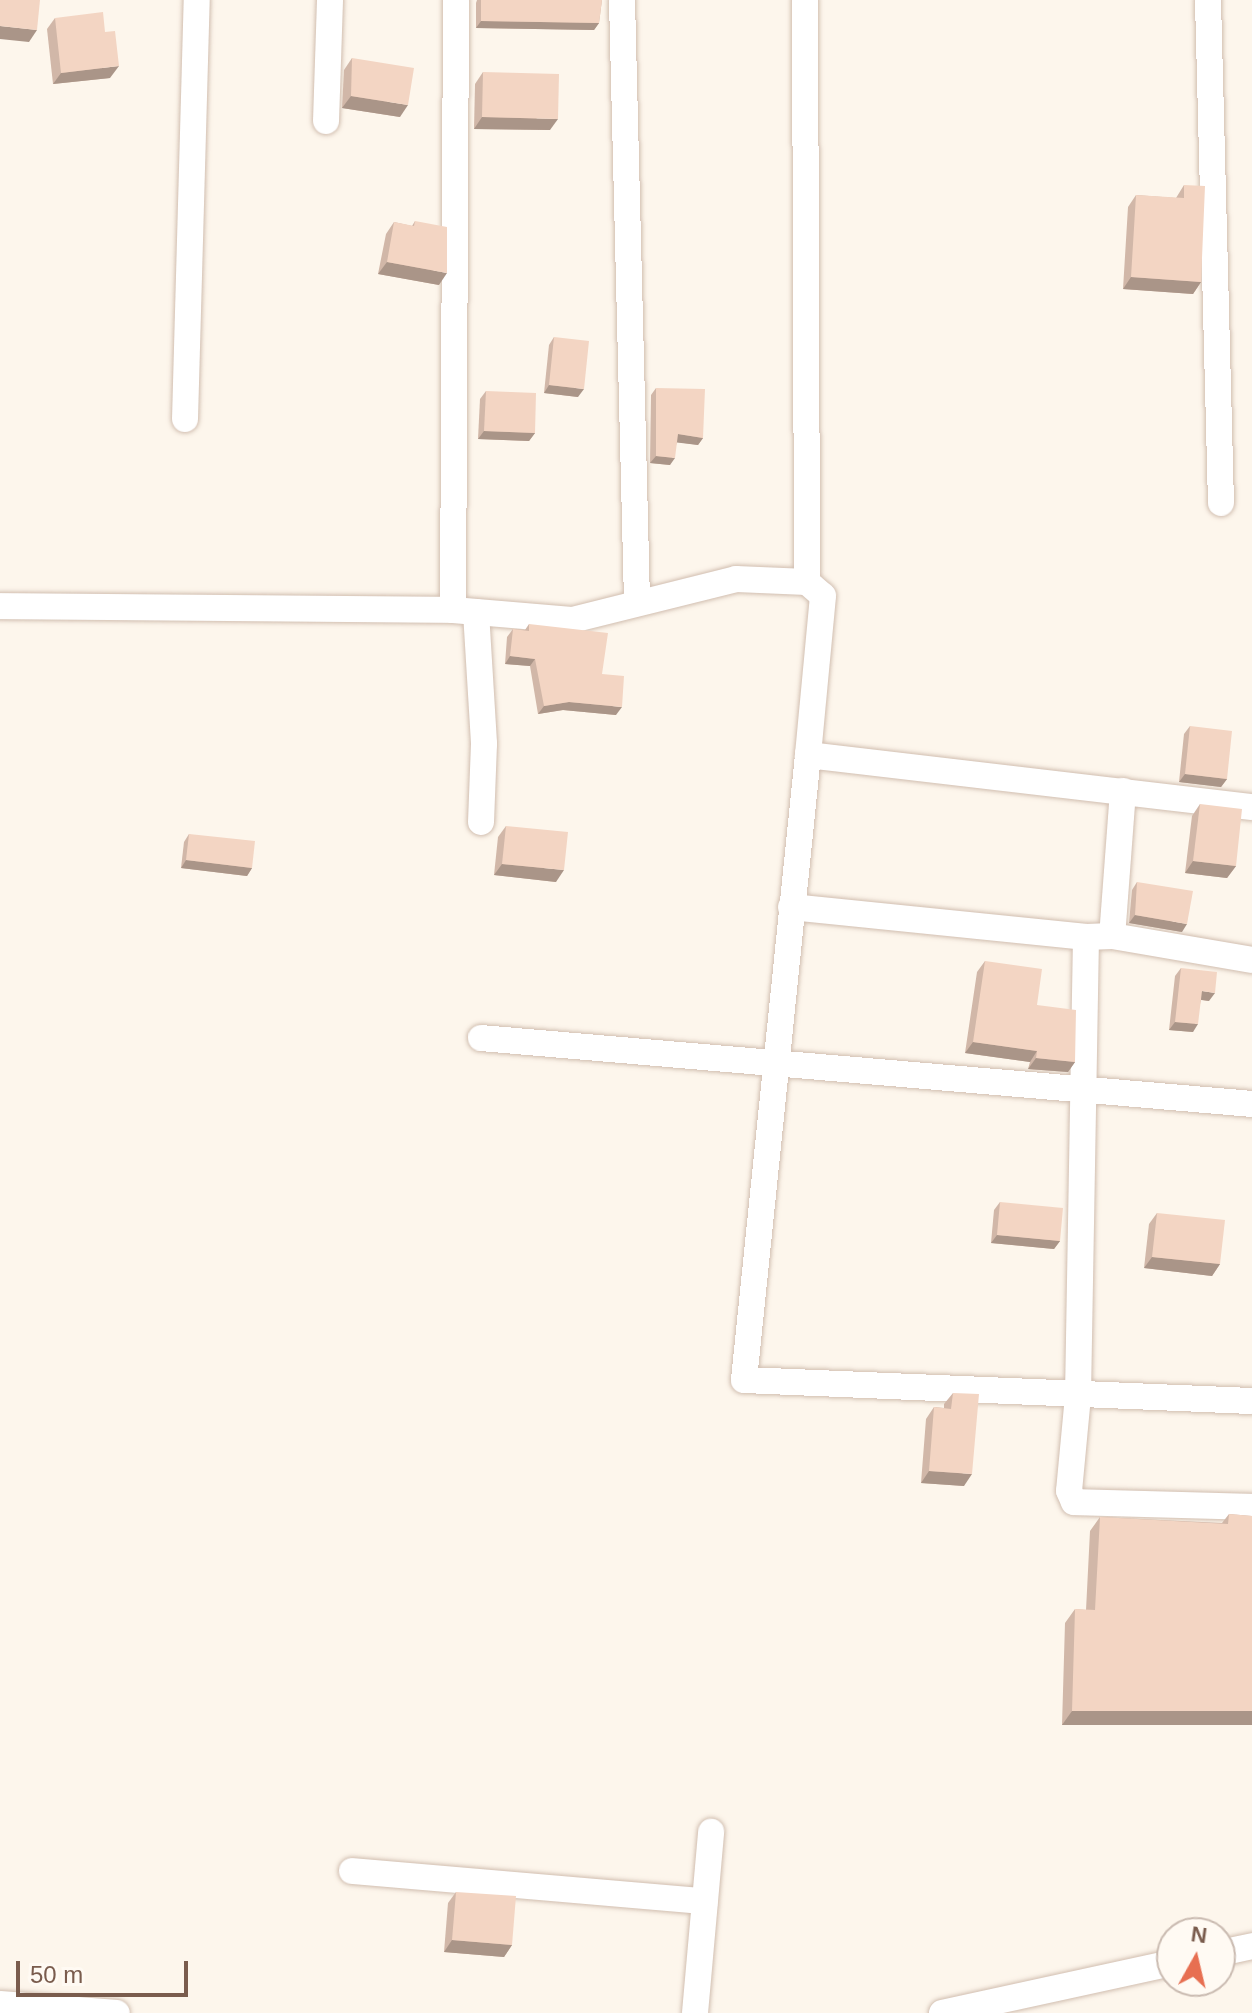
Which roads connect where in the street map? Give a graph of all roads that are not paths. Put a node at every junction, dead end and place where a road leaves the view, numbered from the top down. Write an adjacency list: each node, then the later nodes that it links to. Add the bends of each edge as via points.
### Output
1 (197, 0): 8 (street)
2 (330, 0): 7 (street)
3 (456, 0): 13 (street)
4 (622, 0): 11 (street)
5 (805, 0): 10 (street)
6 (1208, 0): 9 (street)
7 (326, 121)
8 (185, 419)
9 (1221, 503)
10 (807, 582): 11 (street, via 736,579); 14 (street, via 823,596)
11 (637, 602): 13 (street, via 572,620)
12 (0, 606): 13 (street)
13 (465, 611): 17 (street, via 484,744)
14 (808, 755): 15 (street); 18 (street)
15 (1123, 791): 16 (street); 19 (street)
16 (1252, 807)
17 (481, 822)
18 (791, 907): 19 (street); 22 (street)
19 (1099, 936): 20 (street); 23 (street)
20 (1252, 960)
21 (481, 1038): 22 (street)
22 (777, 1062): 23 (street); 25 (street, via 744,1380)
23 (1084, 1088): 24 (street); 25 (street)
24 (1252, 1104)
25 (1078, 1396): 26 (street); 27 (street, via 1069,1491 1074,1502)
26 (1252, 1401)
27 (1252, 1507)
28 (711, 1832): 30 (street)
29 (352, 1871): 30 (street)
30 (705, 1901): 34 (street)
31 (1156, 1966): 35 (street)
32 (0, 2004): 33 (street)
33 (117, 2013)
34 (695, 2013)
35 (942, 2013)

